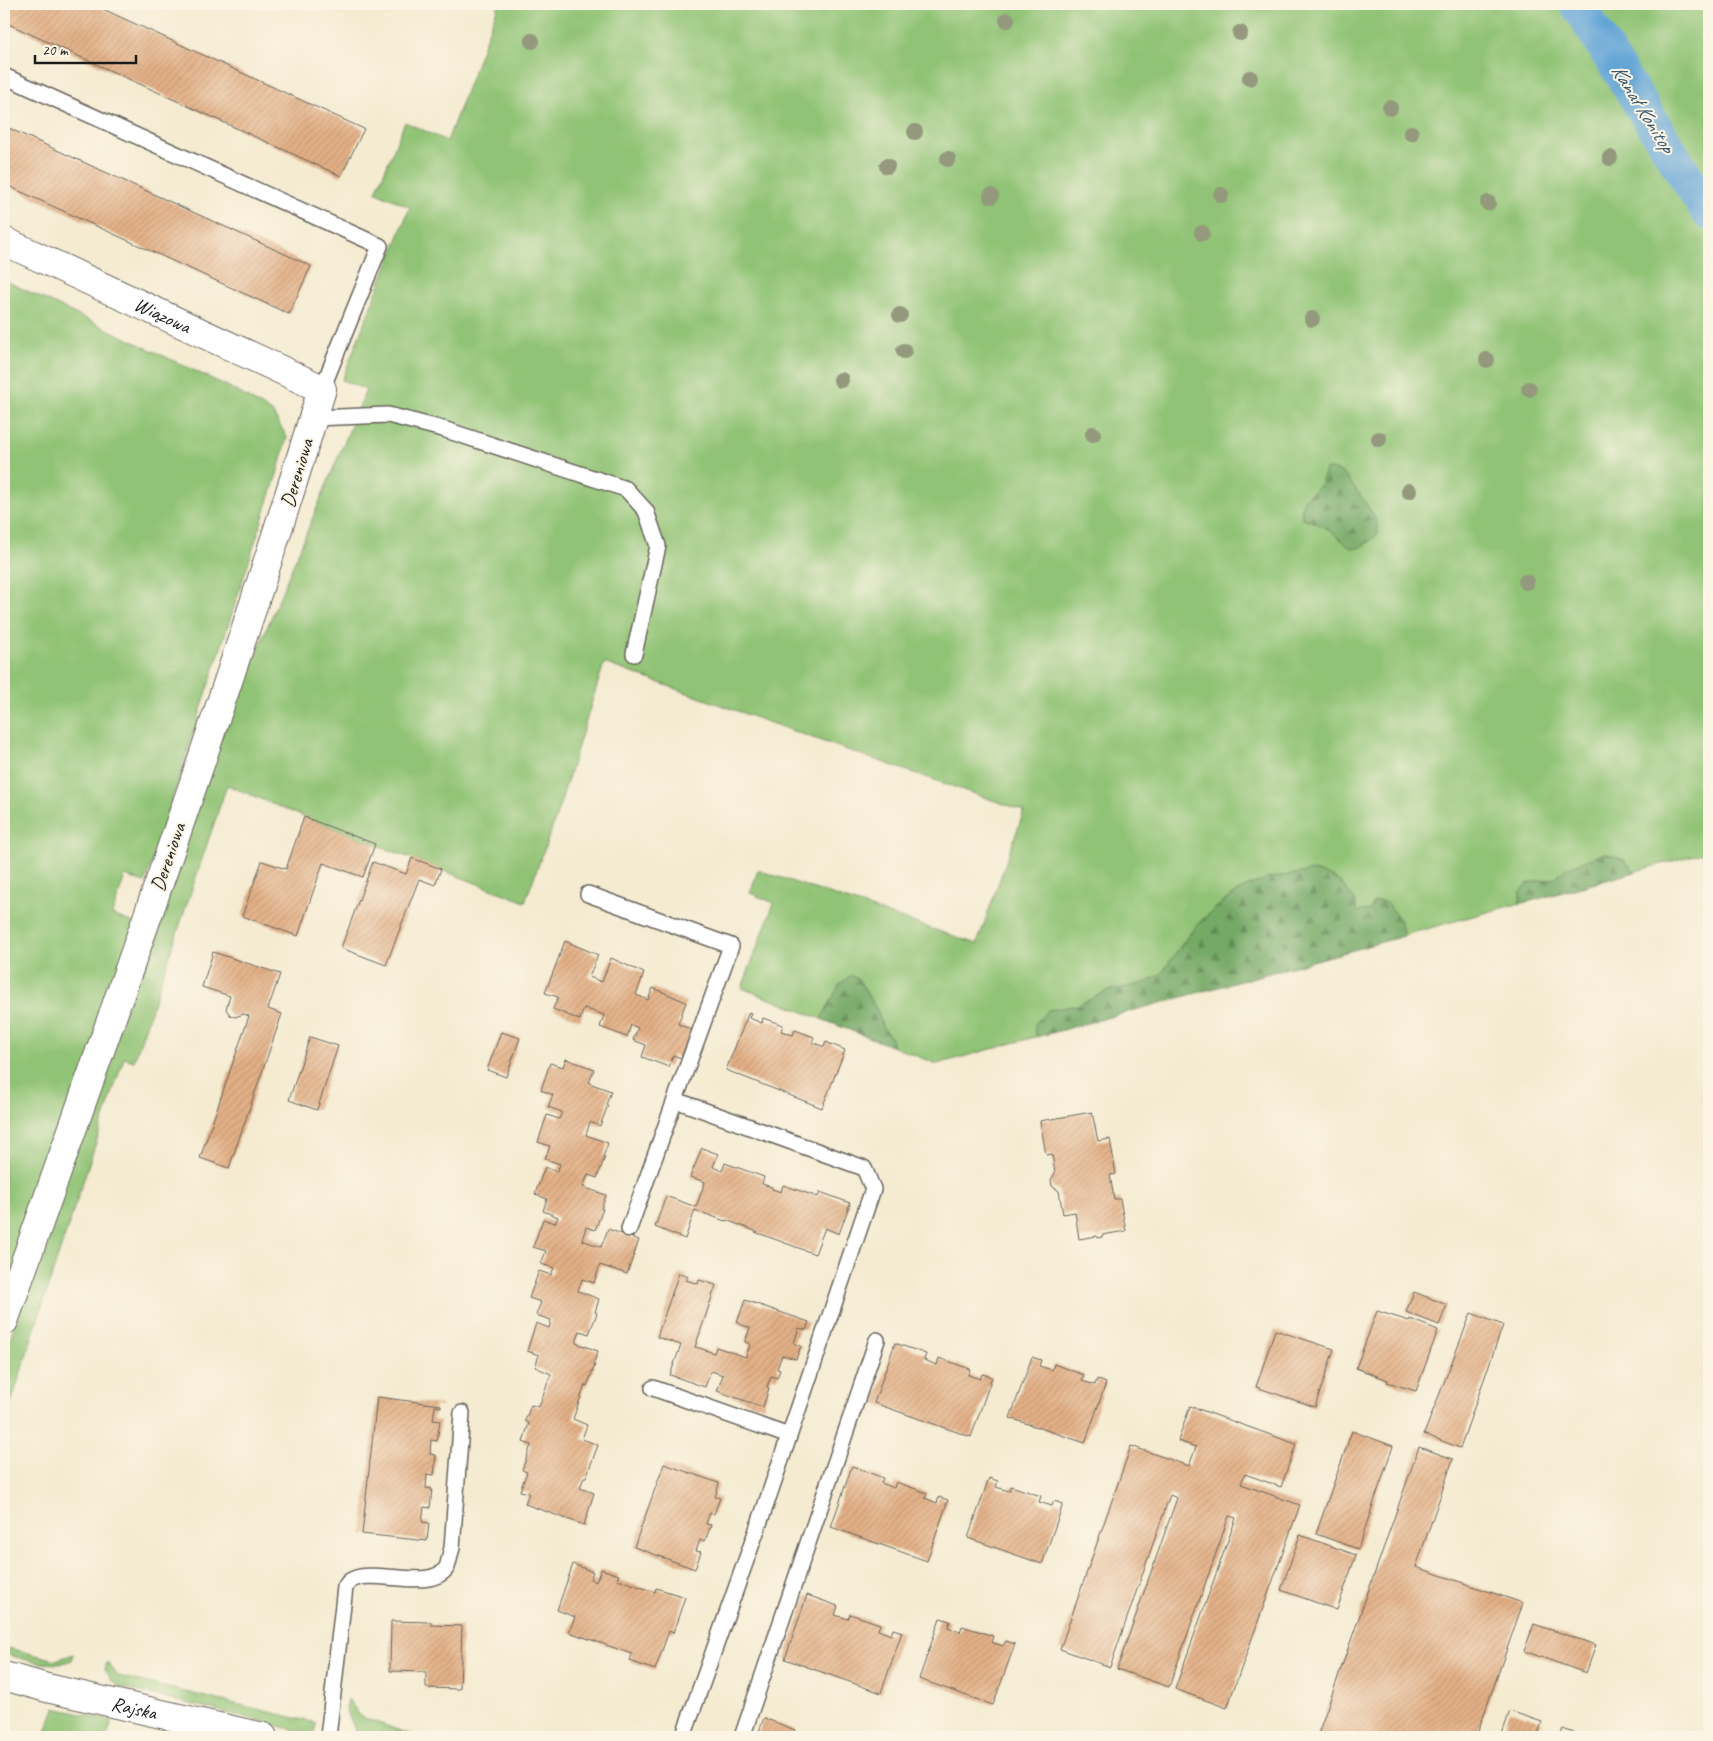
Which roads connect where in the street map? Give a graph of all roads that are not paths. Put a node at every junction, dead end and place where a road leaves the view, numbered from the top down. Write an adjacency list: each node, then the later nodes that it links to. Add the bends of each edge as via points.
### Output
1 (4, 76): 3 (lane, via 380,246)
2 (4, 241): 3 (street, Wiązowa)
3 (322, 389): 4 (street, Dereniowa)
4 (314, 418): 5 (lane, via 388,415 443,429 626,489 646,512 658,546); 9 (street, Dereniowa, via 198,770)
5 (634, 654)
6 (588, 894): 7 (lane, via 731,946)
7 (675, 1100): 8 (lane); 13 (lane, via 864,1168 873,1189)
8 (629, 1228)
9 (4, 1321)
10 (877, 1340): 18 (lane)
11 (653, 1388): 13 (lane)
12 (462, 1413): 16 (lane, via 452,1548 447,1567 440,1574 424,1579 361,1577 345,1587)
13 (789, 1436): 17 (lane)
14 (4, 1676): 15 (street, Rajska)
15 (263, 1737)
16 (328, 1737)
17 (683, 1737)
18 (742, 1737)

